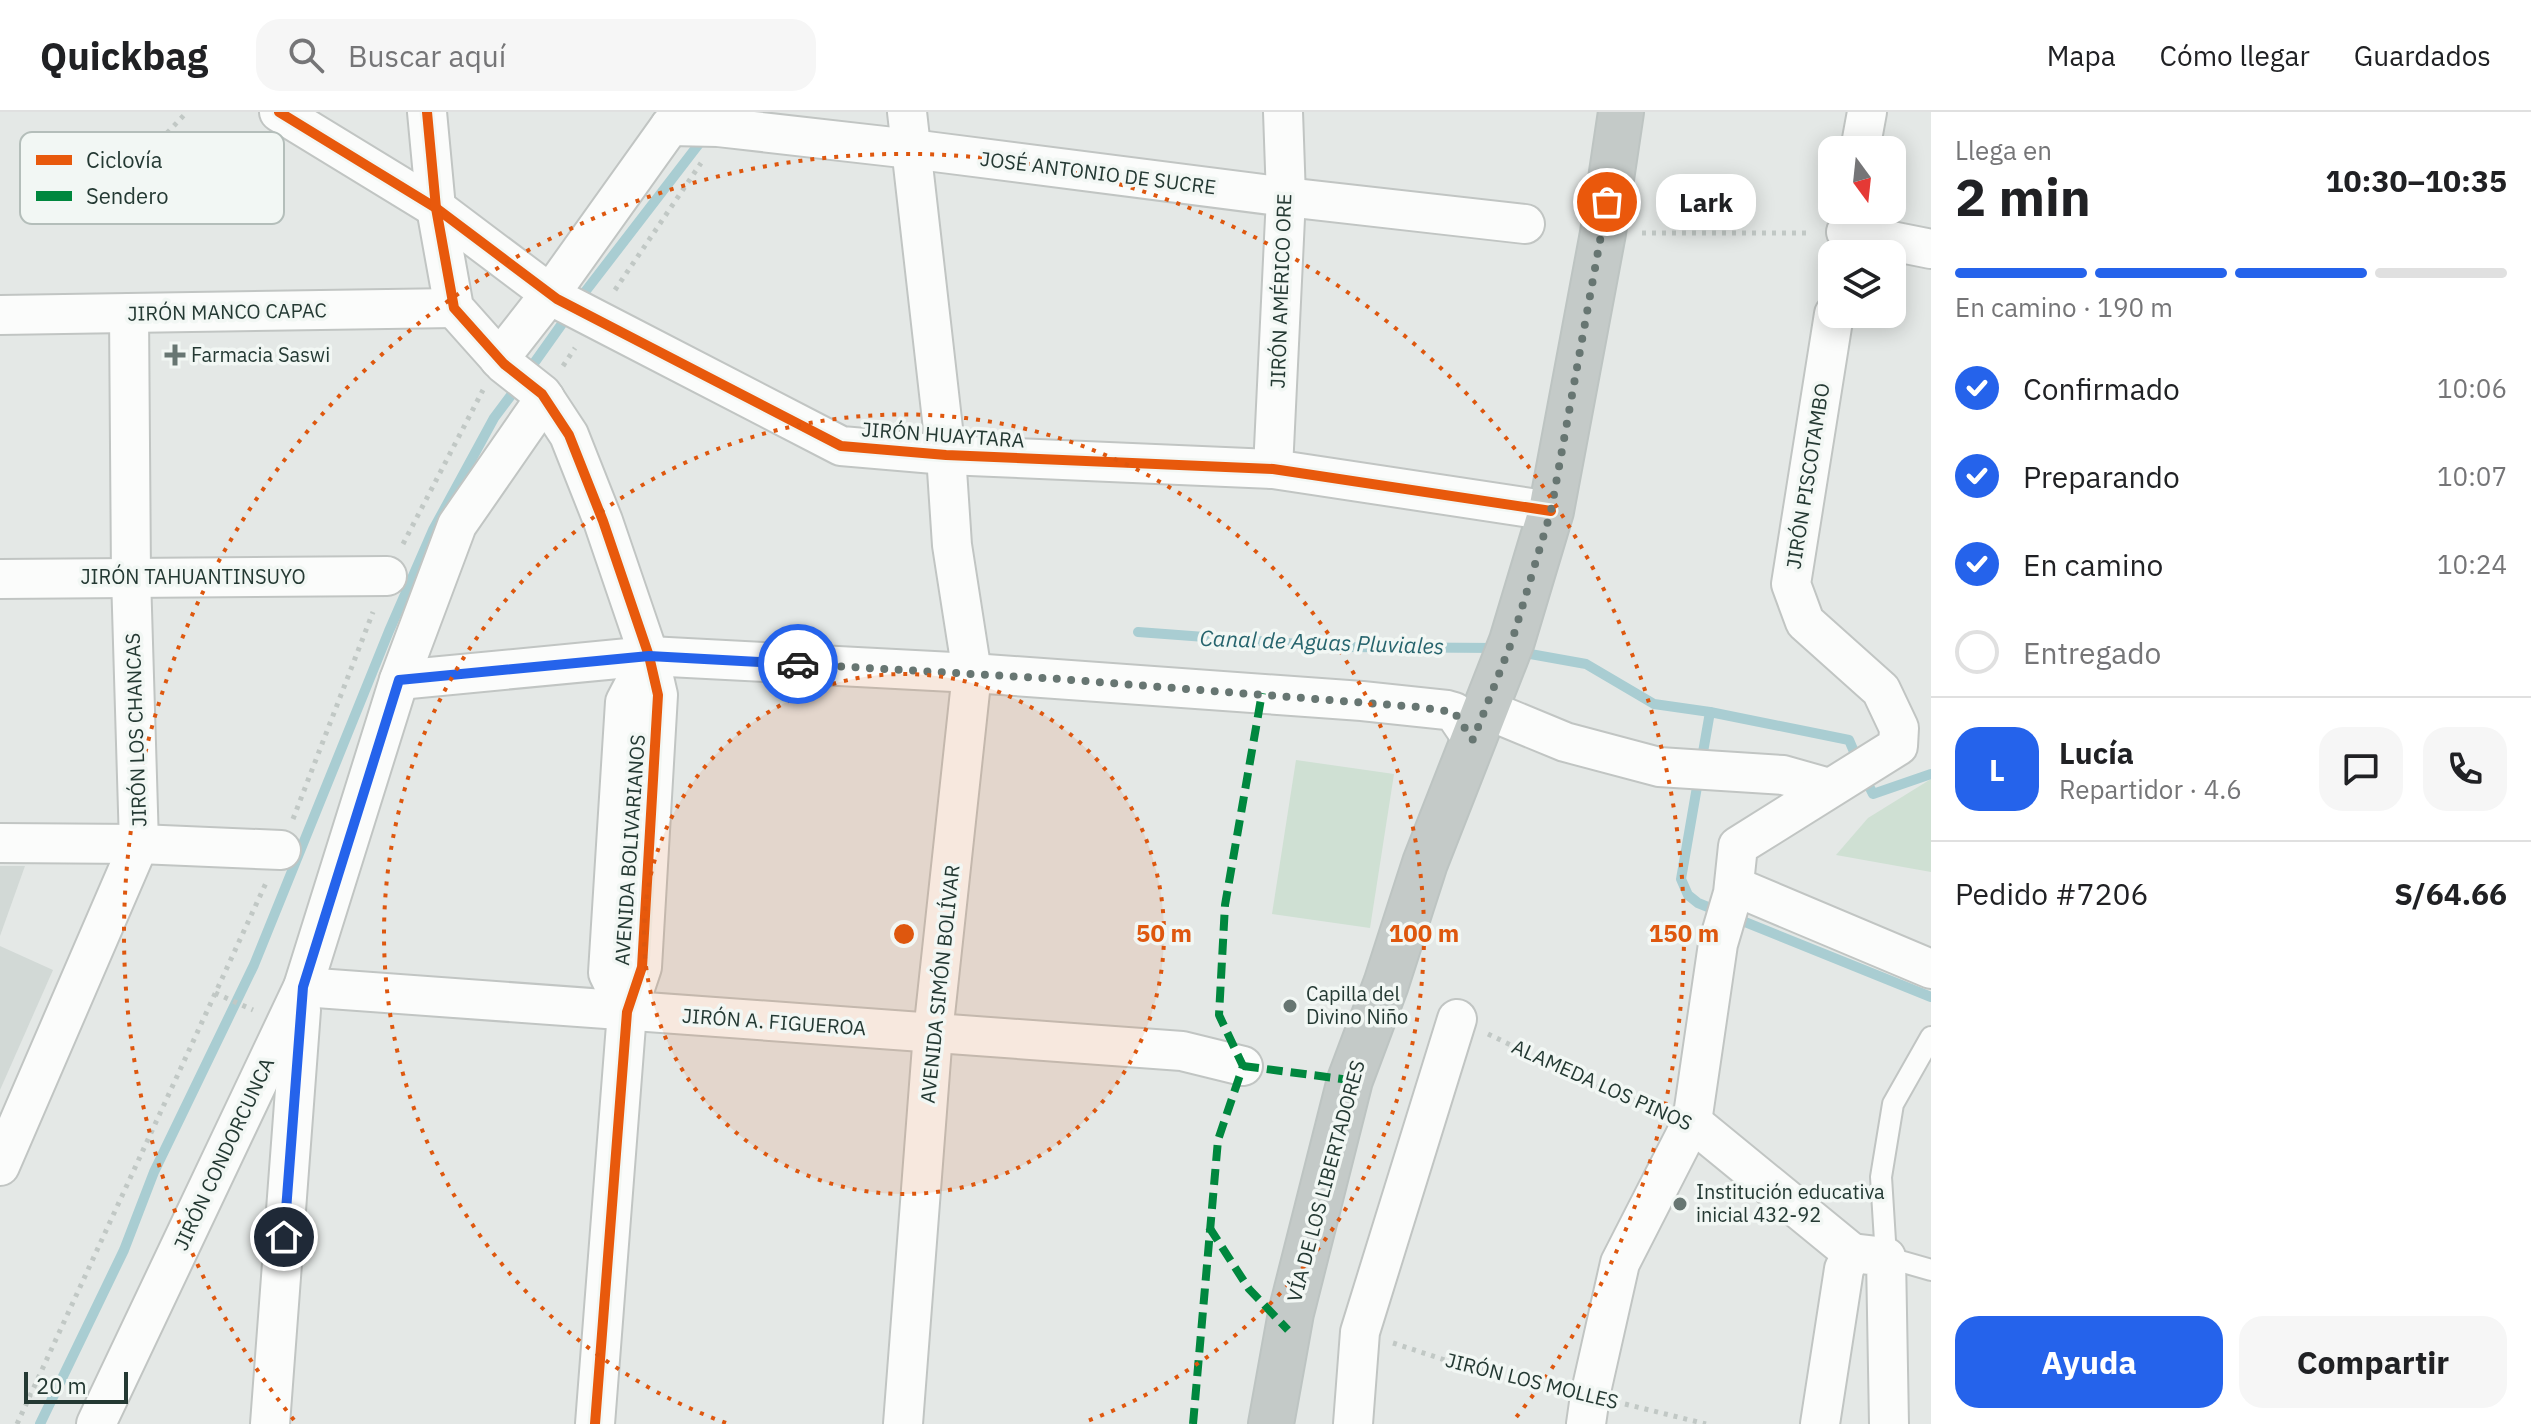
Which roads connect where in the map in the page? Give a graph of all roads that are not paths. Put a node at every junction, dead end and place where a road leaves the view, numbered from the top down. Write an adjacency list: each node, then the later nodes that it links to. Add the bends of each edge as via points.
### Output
1 (279, 112): 10 (street, JIRÓN HUAYTARA)
2 (427, 112): 10 (street)
3 (1283, 112): 9 (street, JIRÓN AMÉRICO ORE)
4 (1621, 112): 23 (highway, VÍA DE LOS LIBERTADORES)
5 (1867, 112): 8 (street)
6 (689, 123): 7 (street, JOSÉ ANTONIO DE SUCRE); 14 (street)
7 (909, 130): 9 (street, JOSÉ ANTONIO DE SUCRE); 21 (street, AVENIDA SIMÓN BOLÍVAR)
8 (1863, 136)
9 (1286, 197): 11 (street, JOSÉ ANTONIO DE SUCRE); 22 (street, JIRÓN AMÉRICO ORE)
10 (436, 208): 14 (street, JIRÓN HUAYTARA); 15 (street)
11 (1525, 224)
12 (1847, 232): 13 (street)
13 (1931, 249)
14 (553, 296): 19 (street); 21 (street, JIRÓN HUAYTARA, via 841,446)
15 (454, 308): 16 (street, JIRÓN MANCO CAPAC); 19 (street, AVENIDA BOLIVARIANOS)
16 (129, 313): 17 (street, JIRÓN MANCO CAPAC); 24 (street, JIRÓN LOS CHANCAS)
17 (0, 315)
18 (1832, 328): 31 (street, JIRÓN PISCOTAMBO, via 1791,584 1805,622 1881,690 1899,728 1898,746)
19 (502, 362): 20 (street, AVENIDA BOLIVARIANOS)
20 (543, 396): 27 (street, AVENIDA BOLIVARIANOS, via 569,435); 29 (street, JIRÓN CONDORCUNCA, via 457,525)
21 (946, 455): 22 (street, JIRÓN HUAYTARA); 28 (street, AVENIDA SIMÓN BOLÍVAR, via 952,545)
22 (1273, 469): 23 (street, JIRÓN HUAYTARA)
23 (1551, 511): 30 (highway, VÍA DE LOS LIBERTADORES, via 1512,641)
24 (131, 576): 25 (street, JIRÓN TAHUANTINSUYO); 26 (street, JIRÓN TAHUANTINSUYO); 33 (street, JIRÓN LOS CHANCAS)
25 (387, 576)
26 (0, 579)
27 (649, 656): 28 (street); 29 (street); 38 (street, AVENIDA BOLIVARIANOS, via 658,695 642,967)
28 (972, 673): 30 (street, via 1348,699 1447,710); 40 (street, AVENIDA SIMÓN BOLÍVAR)
29 (399, 680): 37 (street, JIRÓN CONDORCUNCA)
30 (1479, 724): 31 (street, via 1659,767); 52 (highway, VÍA DE LOS LIBERTADORES, via 1350,1080 1291,1313)
31 (1835, 784): 35 (street, JIRÓN PISCOTAMBO, via 1738,846)
32 (0, 843): 33 (street)
33 (139, 844): 34 (street); 44 (street, JIRÓN LOS CHANCAS)
34 (281, 850)
35 (1734, 890): 36 (street); 43 (street, via 1718,944)
36 (1931, 969)
37 (303, 987): 38 (street, JIRÓN A. FIGUEROA); 48 (street, JIRÓN CONDORCUNCA); 49 (street)
38 (627, 1012): 40 (street, JIRÓN A. FIGUEROA); 50 (street, AVENIDA BOLIVARIANOS)
39 (1457, 1019): 53 (street, via 1360,1332)
40 (933, 1033): 42 (street, JIRÓN A. FIGUEROA, via 1182,1051); 51 (street, AVENIDA SIMÓN BOLÍVAR)
41 (1931, 1037): 45 (lane, via 1893,1104)
42 (1243, 1066)
43 (1692, 1122): 45 (street, ALAMEDA LOS PINOS); 47 (street, via 1620,1263)
44 (0, 1166)
45 (1869, 1255): 46 (lane, ALAMEDA LOS PINOS); 54 (street, via 1844,1269); 55 (street)
46 (1931, 1270)
47 (1588, 1410)
48 (96, 1424)
49 (270, 1424)
50 (595, 1424)
51 (903, 1424)
52 (1271, 1424)
53 (1353, 1424)
54 (1820, 1424)
55 (1889, 1424)

